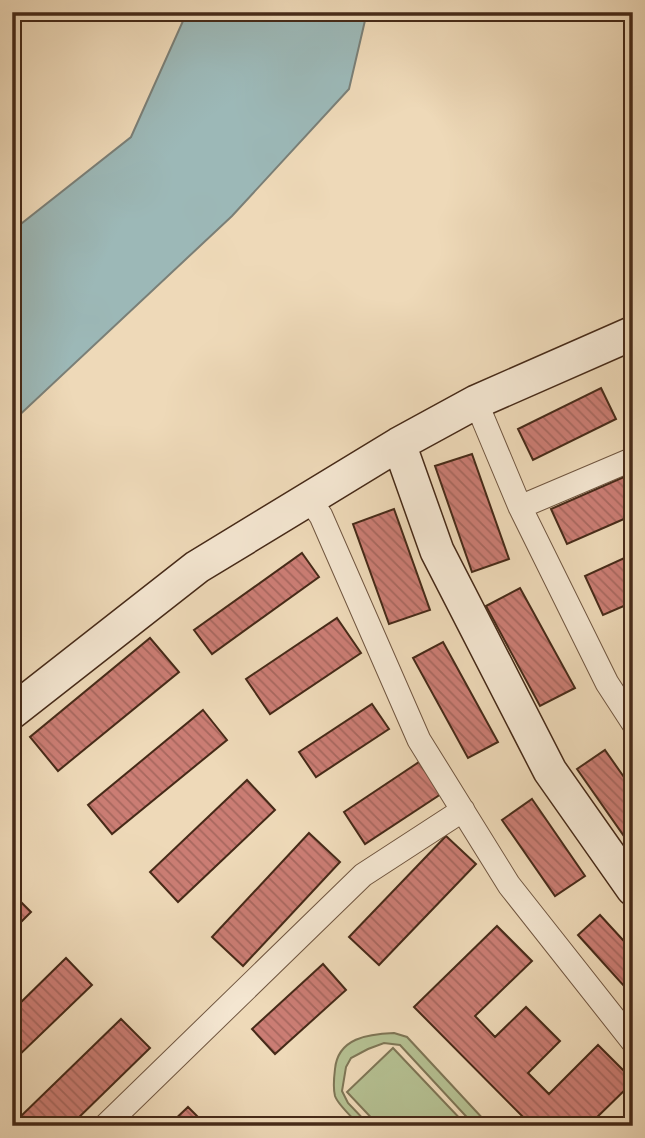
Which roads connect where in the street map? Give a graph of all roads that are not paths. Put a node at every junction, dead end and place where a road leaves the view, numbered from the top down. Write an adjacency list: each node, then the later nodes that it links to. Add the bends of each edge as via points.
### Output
1 (633, 333): 2 (street)
2 (476, 402): 3 (street); 6 (street)
3 (398, 444): 5 (street); 10 (street, via 437,551 550,771)
4 (633, 459): 6 (street)
5 (309, 499): 7 (street, via 197,567); 9 (street, via 321,516 419,740)
6 (520, 507): 8 (street, via 607,683)
7 (12, 712)
8 (633, 723)
9 (463, 810): 11 (street, via 509,885); 12 (street, via 363,876)
10 (633, 889)
11 (633, 1042)
12 (105, 1126)

